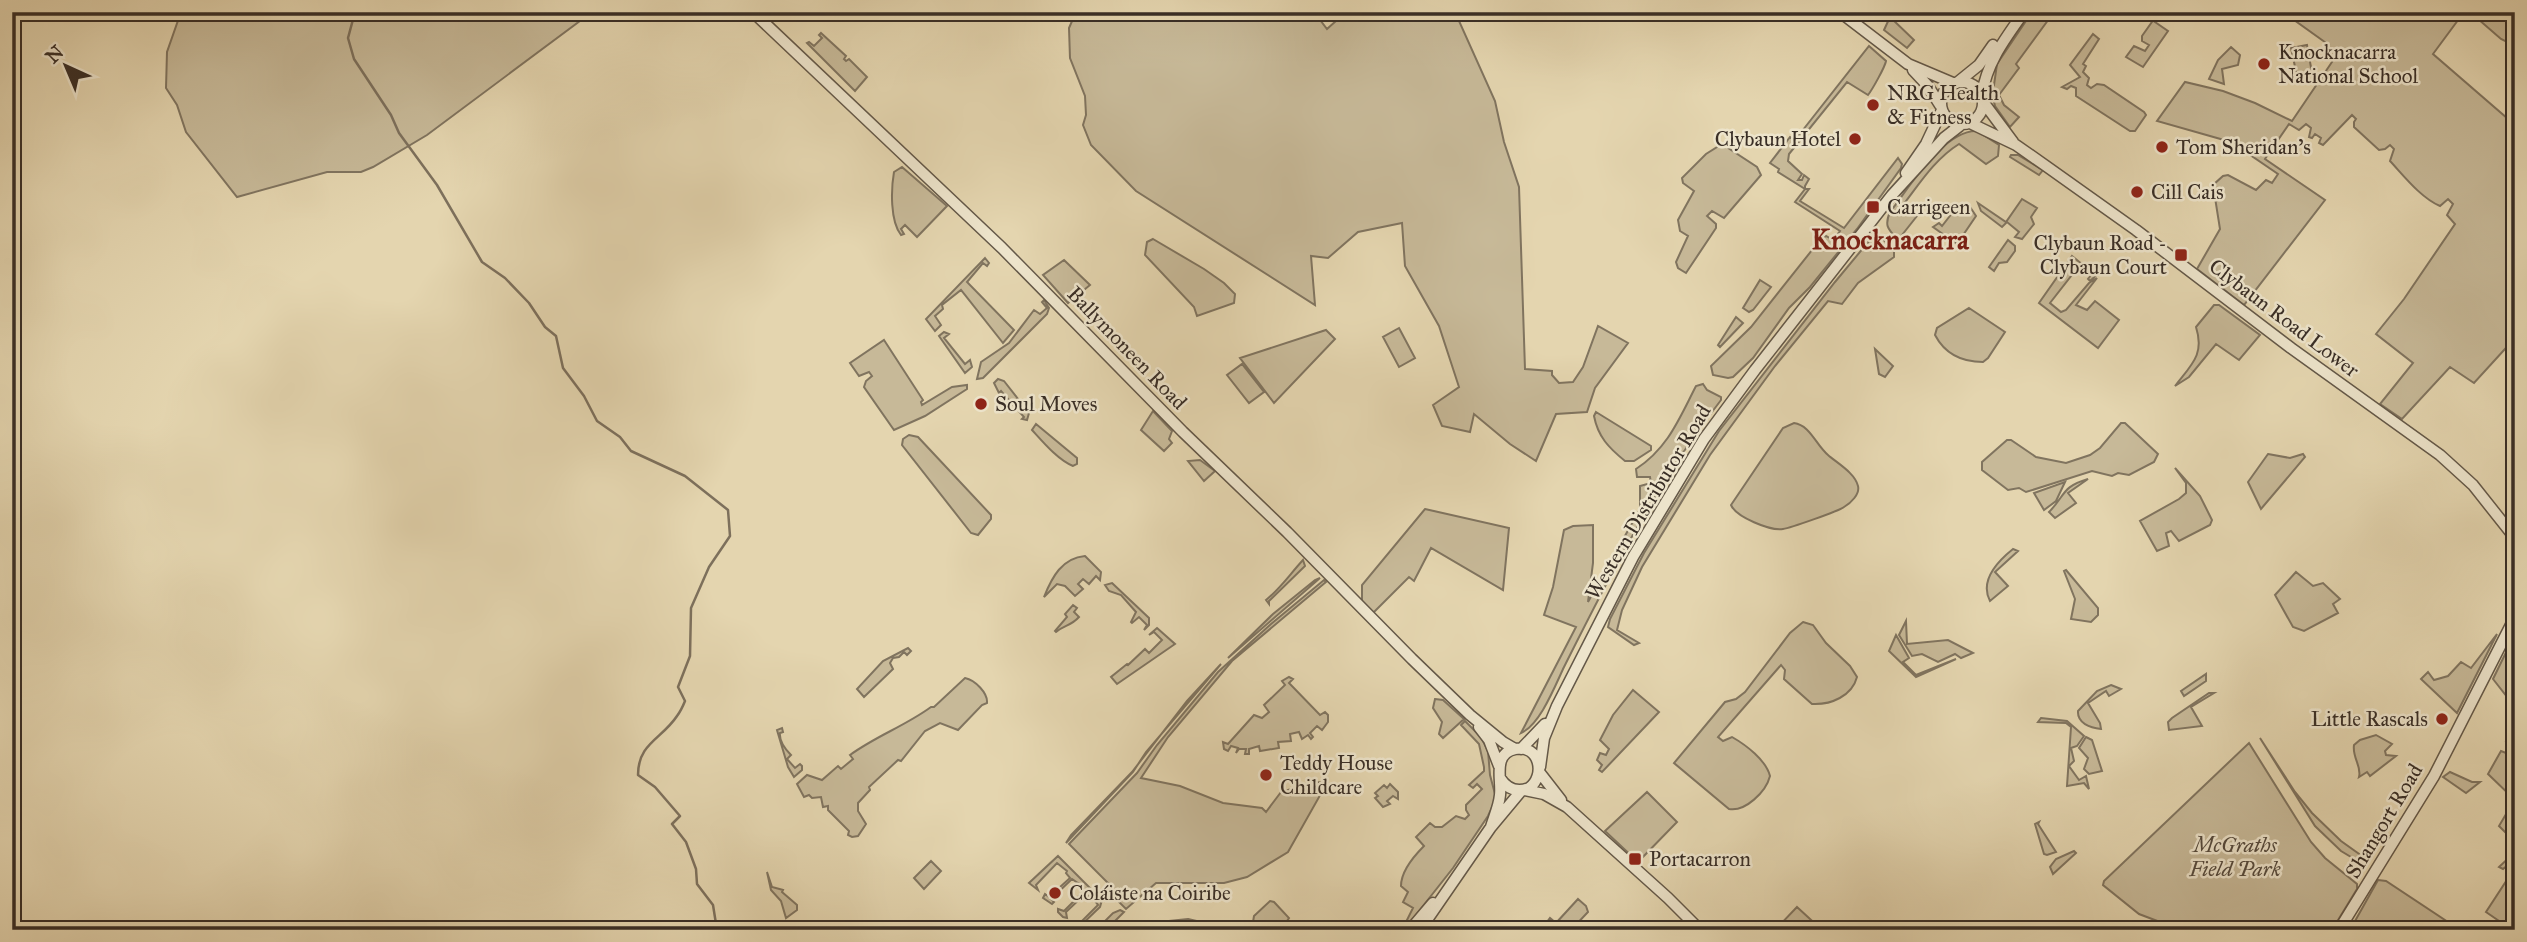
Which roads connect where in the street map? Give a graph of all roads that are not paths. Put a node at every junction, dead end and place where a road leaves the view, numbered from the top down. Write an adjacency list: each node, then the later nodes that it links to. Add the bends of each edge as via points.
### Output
1 (752, 12): 15 (street, Ballymoneen Road, via 1002,248)
2 (1840, 12): 5 (street)
3 (2016, 12): 6 (street, via 1979,65)
4 (2024, 12): 7 (street, via 1990,63)
5 (1908, 64): 6 (street); 8 (street)
6 (1955, 83): 7 (street, via 1972,84); 8 (street, via 1944,92)
7 (1983, 99): 9 (street, via 1980,115); 10 (street, Clybaun Road Lower)
8 (1941, 108): 9 (street, via 1951,121); 11 (street, Western Distributor Road, via 1926,144)
9 (1966, 124): 10 (street, Clybaun Road Lower); 11 (street, Western Distributor Road, via 1944,138)
10 (2016, 145): 12 (street, Clybaun Road Lower, via 2448,461)
11 (1892, 195): 14 (street, Western Distributor Road, via 1704,439 1633,557)
12 (2515, 538)
13 (2515, 617): 27 (street, Shangort Road, via 2434,776)
14 (1557, 706): 16 (street, Western Distributor Road, via 1544,727); 18 (street, Western Distributor Road, via 1544,738)
15 (1470, 715): 16 (street, Ballymoneen Road); 17 (street, Ballymoneen Road, via 1489,740)
16 (1518, 749): 17 (street, via 1503,757); 18 (street, via 1534,755)
17 (1499, 767): 19 (street)
18 (1540, 770): 20 (street, via 1535,783); 21 (street)
19 (1500, 779): 20 (street, via 1508,787); 22 (street)
20 (1523, 790): 21 (street, via 1544,794); 22 (street)
21 (1567, 807): 26 (street)
22 (1491, 827): 23 (street)
23 (1456, 876): 24 (street); 25 (street)
24 (1410, 930)
25 (1420, 930)
26 (1700, 930)
27 (2339, 930)

